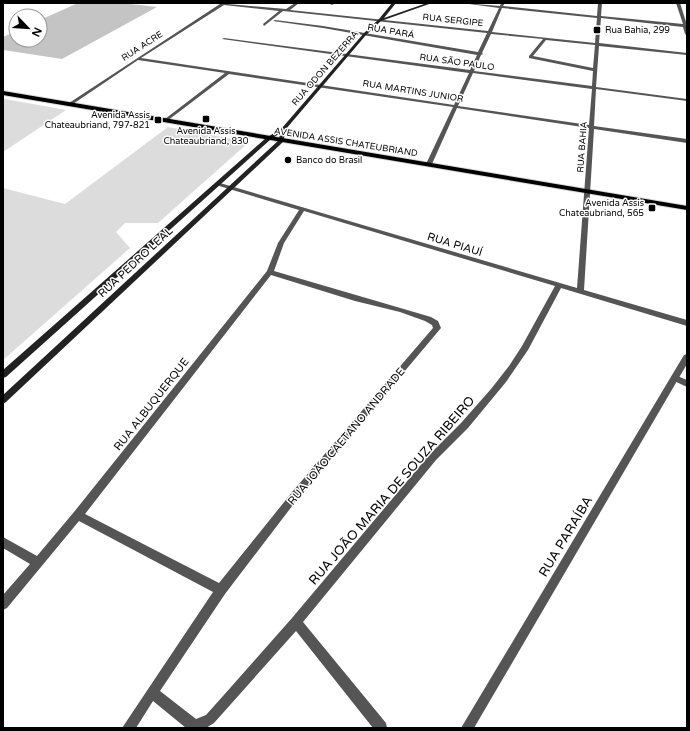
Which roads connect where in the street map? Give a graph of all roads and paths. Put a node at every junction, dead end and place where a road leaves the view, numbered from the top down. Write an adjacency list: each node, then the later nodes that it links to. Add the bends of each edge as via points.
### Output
1 (218, 3): 2 (street, RUA SERGIPE)
2 (224, 3): 10 (street, RUA SERGIPE); 25 (street, RUA ACRE)
3 (297, 3): 10 (street)
4 (394, 3): 12 (main road, RUA ODON BEZERRA)
5 (430, 3): 12 (main road)
6 (464, 3): 9 (street)
7 (600, 3): 11 (street, RUA BAHIA)
8 (678, 3): 15 (street)
9 (502, 5): 11 (street); 16 (street)
10 (284, 11): 12 (street, RUA SERGIPE); 14 (street)
11 (599, 16): 15 (street); 21 (street, RUA BAHIA)
12 (380, 20): 16 (street, RUA SERGIPE); 17 (main road, RUA ODON BEZERRA)
13 (274, 21): 17 (street, RUA PARÁ)
14 (264, 25)
15 (686, 25): 18 (street)
16 (490, 32): 20 (street, RUA SERGIPE); 22 (street)
17 (365, 34): 22 (street, RUA PARÁ); 24 (main road, RUA ODON BEZERRA)
18 (687, 34)
19 (224, 39): 24 (street, RUA SÃO PAULO)
20 (545, 39): 21 (street, RUA SERGIPE); 26 (street, via 530,57)
21 (597, 44): 23 (street, RUA SERGIPE); 26 (street, RUA BAHIA)
22 (481, 54): 28 (street)
23 (687, 54)
24 (347, 55): 28 (street, RUA SÃO PAULO); 29 (main road, RUA ODON BEZERRA)
25 (136, 59): 27 (street, RUA MARTINS JUNIOR); 33 (street, RUA ACRE)
26 (595, 70): 30 (street, RUA BAHIA)
27 (229, 72): 29 (street, RUA MARTINS JUNIOR); 35 (street)
28 (472, 72): 30 (street, RUA SÃO PAULO); 34 (street)
29 (321, 85): 34 (street, RUA MARTINS JUNIOR); 37 (main road, RUA ODON BEZERRA)
30 (594, 89): 32 (street, RUA SÃO PAULO); 36 (street, RUA BAHIA)
31 (3, 93): 33 (main road, AVENIDA ASSIS CHATEUBRIAND)
32 (687, 100)
33 (68, 105): 35 (main road, AVENIDA ASSIS CHATEUBRIAND)
34 (456, 106): 36 (street, RUA MARTINS JUNIOR); 41 (street)
35 (167, 120): 38 (main road, AVENIDA ASSIS CHATEUBRIAND)
36 (591, 127): 40 (street, RUA MARTINS JUNIOR); 44 (street, RUA BAHIA)
37 (284, 129): 38 (main road, RUA ODON BEZERRA); 39 (main road, RUA ODON BEZERRA)
38 (268, 139): 39 (main road, AVENIDA ASSIS CHATEUBRIAND); 42 (main road, RUA PEDRO LEAL)
39 (281, 141): 41 (main road, AVENIDA ASSIS CHATEUBRIAND); 43 (main road, RUA PEDRO LEAL)
40 (687, 141)
41 (429, 164): 44 (main road, AVENIDA ASSIS CHATEUBRIAND)
42 (218, 184): 43 (street, RUA PIAUÍ); 53 (main road, RUA PEDRO LEAL)
43 (232, 187): 46 (street, RUA PIAUÍ); 56 (main road, RUA PEDRO LEAL)
44 (587, 192): 45 (main road, AVENIDA ASSIS CHATEUBRIAND); 49 (street, RUA BAHIA)
45 (687, 208)
46 (302, 209): 47 (street, RUA ALBUQUERQUE, via 281,243); 48 (street, RUA PIAUÍ)
47 (270, 272): 57 (street, RUA ALBUQUERQUE); 60 (street, RUA JOÃO CAETANO ANDRADE, via 408,312 433,321 437,328 296,494)
48 (559, 286): 49 (street, RUA PIAUÍ); 62 (street, RUA JOÃO MARIA DE SOUZA RIBEIRO, via 511,369 454,438 433,457)
49 (580, 292): 50 (street, RUA PIAUÍ)
50 (687, 323)
51 (687, 357): 52 (street, RUA PARAÍBA)
52 (684, 369): 54 (street, RUA PARAÍBA)
53 (3, 375)
54 (675, 378): 55 (street); 66 (street, RUA PARAÍBA)
55 (687, 384)
56 (3, 400)
57 (78, 515): 59 (street, RUA ALBUQUERQUE); 60 (street)
58 (3, 542): 59 (street)
59 (37, 562): 61 (street, RUA ALBUQUERQUE)
60 (221, 590): 63 (street, RUA JOÃO CAETANO ANDRADE)
61 (3, 604)
62 (296, 622): 63 (street, RUA JOÃO MARIA DE SOUZA RIBEIRO, via 210,719 196,726); 65 (street)
63 (152, 692): 64 (street, RUA JOÃO CAETANO ANDRADE)
64 (128, 728)
65 (381, 728)
66 (467, 728)

